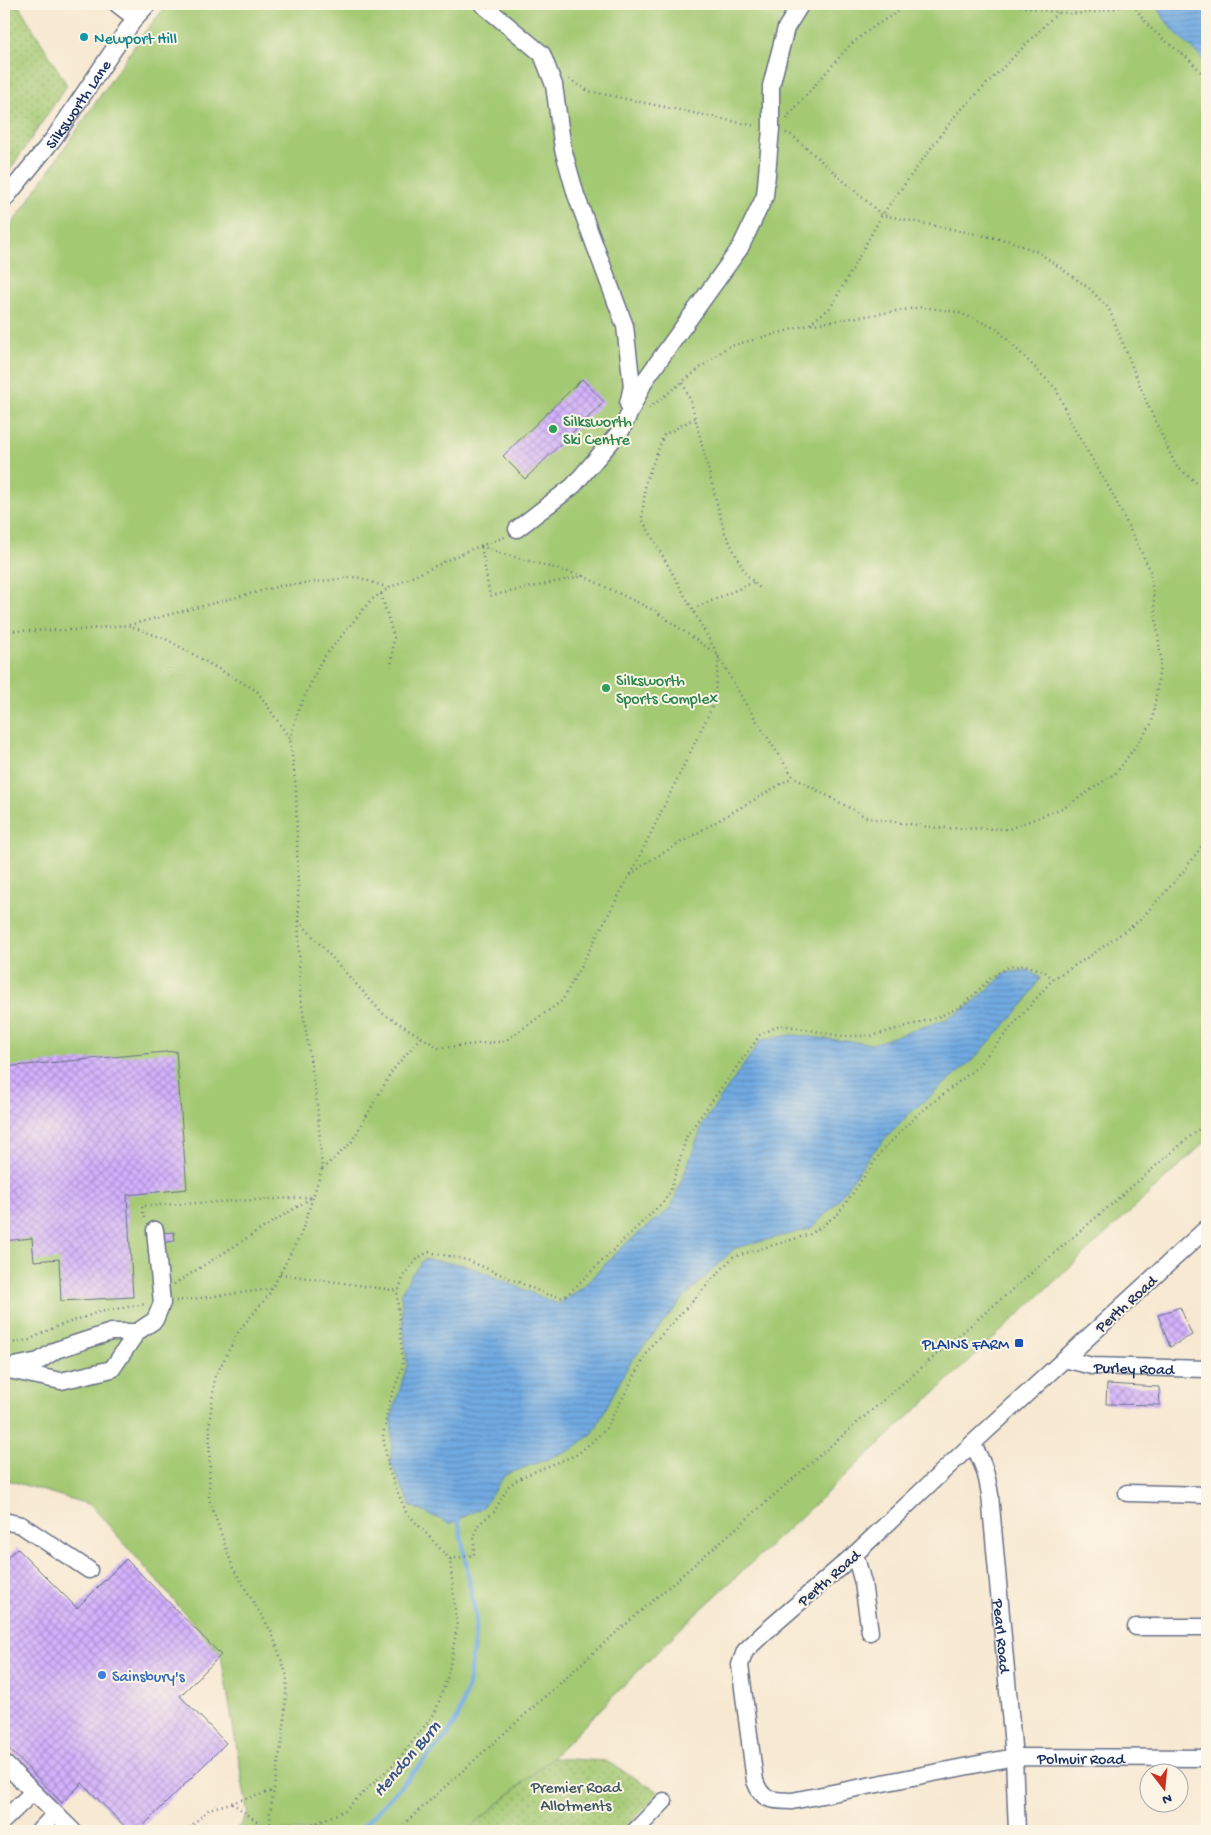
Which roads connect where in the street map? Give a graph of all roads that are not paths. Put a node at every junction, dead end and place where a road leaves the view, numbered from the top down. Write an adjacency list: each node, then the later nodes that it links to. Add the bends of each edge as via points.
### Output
1 (117, 4): 5 (street)
2 (148, 4): 5 (street, Silksworth Lane)
3 (482, 4): 7 (street, via 542,54 554,85 563,149 576,195 625,326 632,386)
4 (800, 4): 7 (street, via 786,28 771,86 777,131 765,196 740,248 645,380)
5 (135, 18): 6 (street, Silksworth Lane, via 54,138)
6 (4, 200)
7 (622, 429): 8 (street, via 573,486)
8 (517, 529)
9 (1207, 1228): 12 (street, Perth Road)
10 (155, 1230): 11 (street, via 161,1298 154,1320)
11 (137, 1332): 13 (street, via 111,1332 56,1350 39,1361); 13 (street, via 112,1369 61,1381)
12 (1064, 1359): 14 (street, Purley Road, via 1092,1366); 15 (street, Perth Road)
13 (4, 1368)
14 (1207, 1369)
15 (972, 1444): 19 (street, Perth Road); 24 (street, Pearl Road, via 982,1460 989,1485)
16 (1127, 1493): 17 (street)
17 (1207, 1494)
18 (4, 1521): 20 (street, via 21,1524)
19 (855, 1554): 23 (street); 24 (street, Perth Road, via 745,1651 740,1665 741,1675 760,1793 771,1800 792,1801)
20 (89, 1570)
21 (1136, 1627): 22 (street)
22 (1207, 1627)
23 (870, 1632)
24 (1014, 1757): 25 (street, Polmuir Road); 34 (street, Pearl Road)
25 (1207, 1758)
26 (4, 1763): 27 (street)
27 (33, 1792): 29 (street); 30 (street)
28 (664, 1801): 33 (street)
29 (56, 1814): 31 (street); 32 (street)
30 (4, 1820)
31 (39, 1831)
32 (73, 1831)
33 (634, 1831)
34 (1017, 1831)

